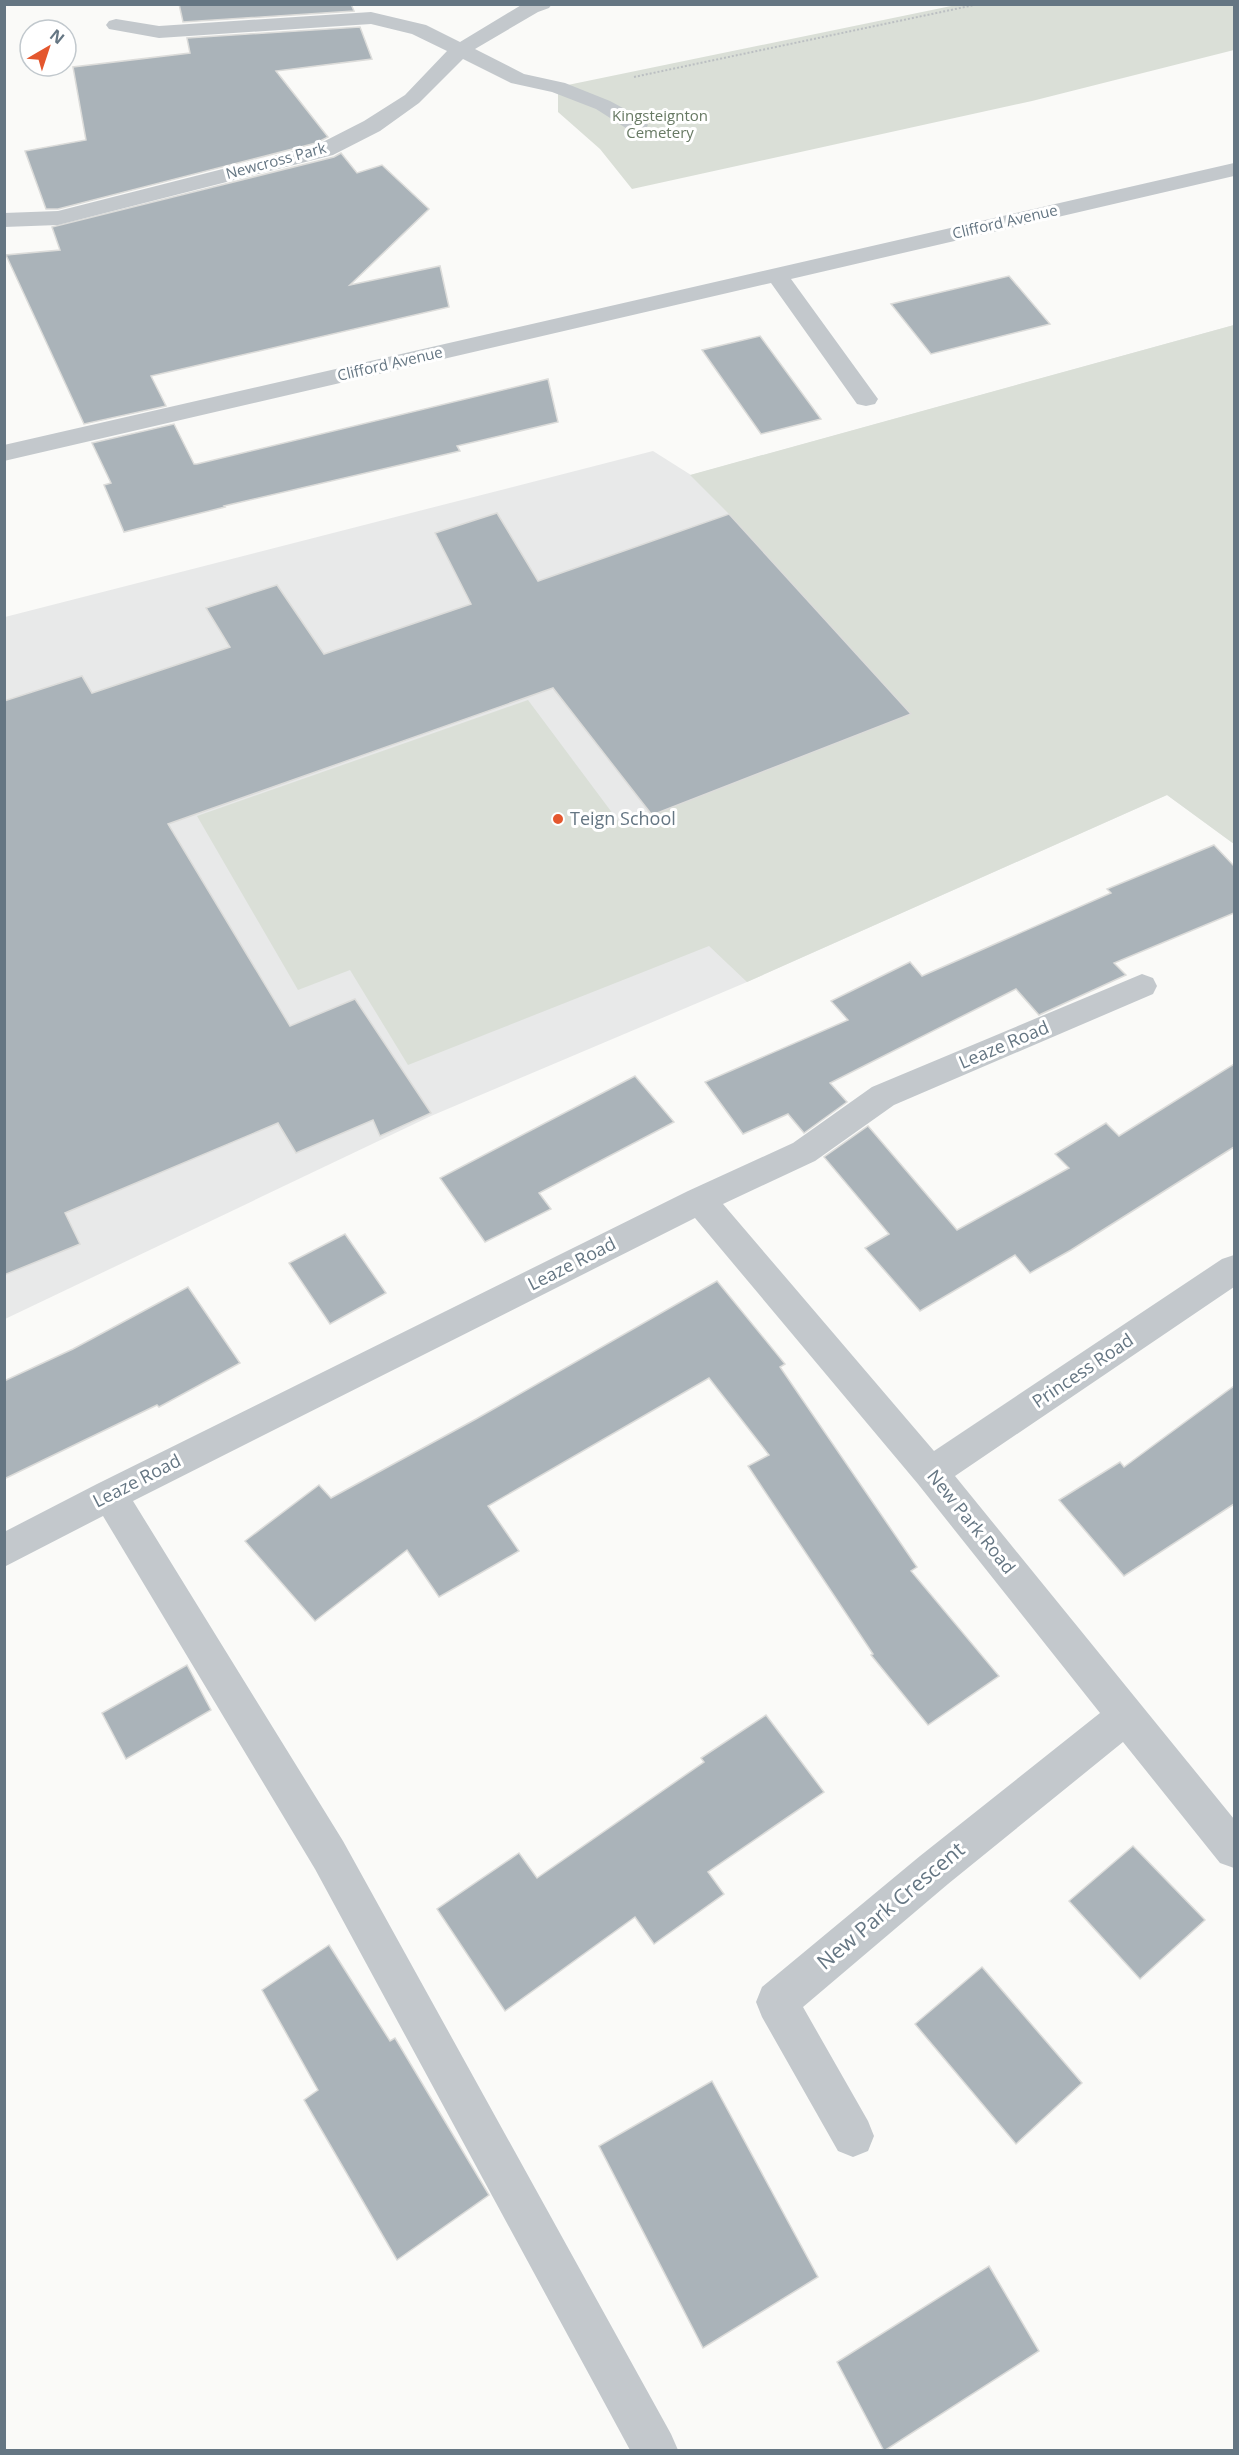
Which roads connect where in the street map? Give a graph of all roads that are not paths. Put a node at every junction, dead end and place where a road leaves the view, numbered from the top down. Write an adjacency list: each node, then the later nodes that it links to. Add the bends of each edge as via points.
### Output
1 (539, 5): 3 (street, Newcross Park)
2 (116, 25): 3 (street, via 159,32 371,18 419,29)
3 (460, 51): 4 (street, via 518,80 558,87 603,105); 6 (street, Newcross Park, via 412,99 372,126 325,150 58,218)
4 (637, 126)
5 (1234, 170): 7 (street, Clifford Avenue)
6 (4, 220)
7 (776, 274): 8 (street); 9 (street, Clifford Avenue)
8 (866, 399)
9 (4, 453)
10 (1142, 986): 11 (street, Leaze Road, via 883,1096 804,1152)
11 (700, 1200): 13 (street, New Park Road); 14 (street, Leaze Road)
12 (1234, 1269): 13 (street, Princess Road)
13 (931, 1473): 16 (street, New Park Road)
14 (110, 1495): 15 (street, Leaze Road); 19 (street, via 329,1855)
15 (4, 1551)
16 (1127, 1715): 17 (street, New Park Road); 18 (street, New Park Crescent, via 777,2002)
17 (1234, 1849)
18 (853, 2136)
19 (655, 2451)

